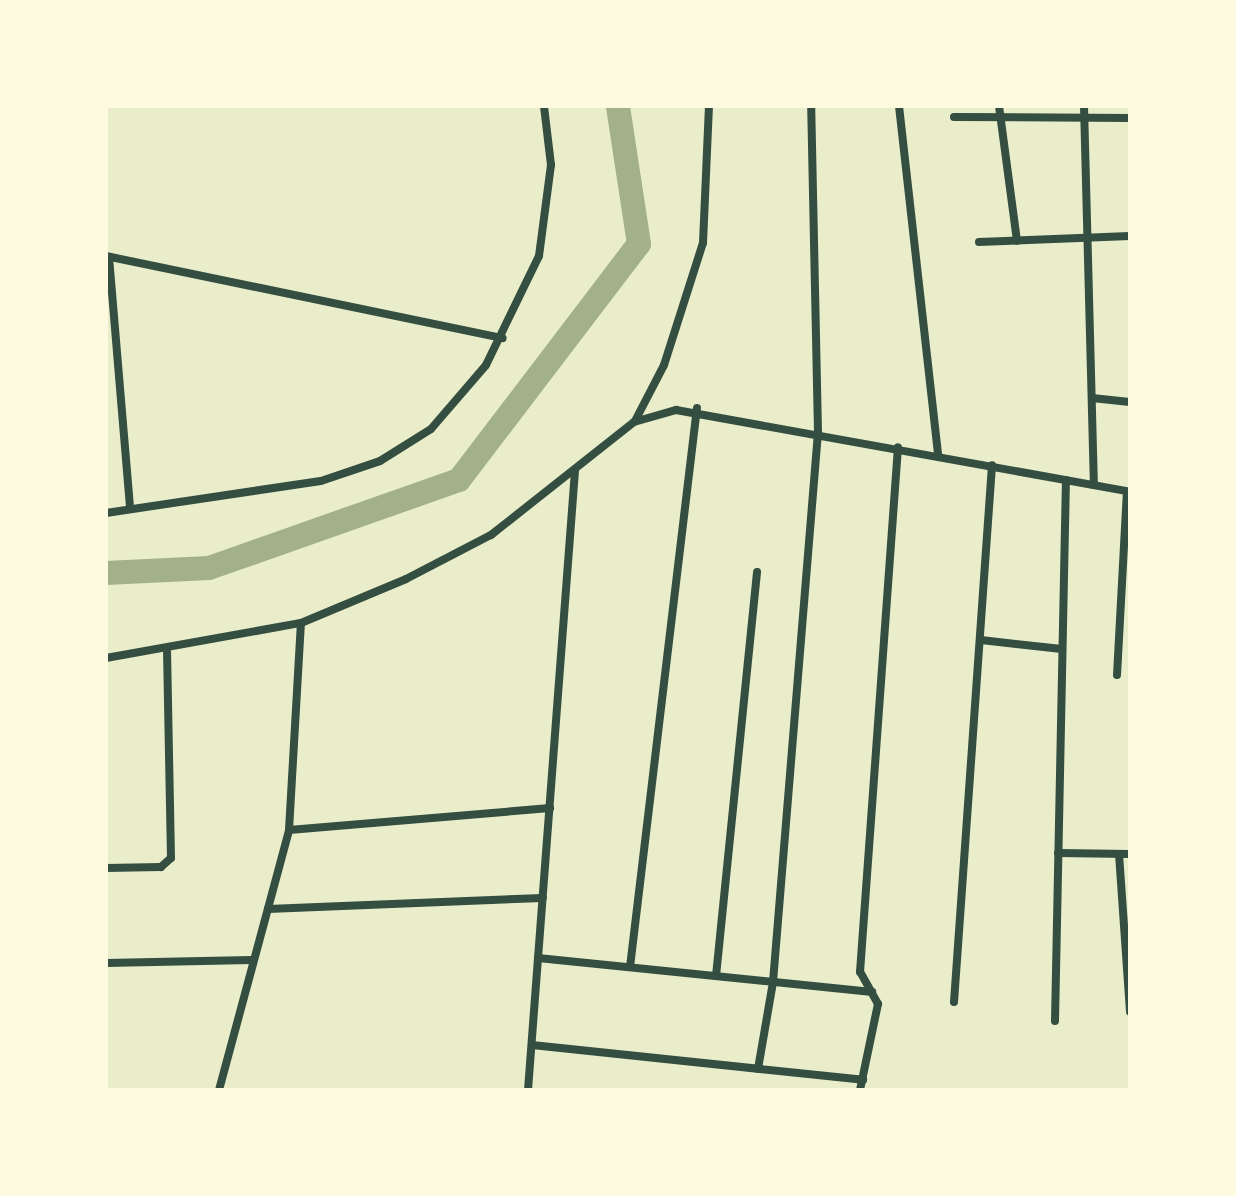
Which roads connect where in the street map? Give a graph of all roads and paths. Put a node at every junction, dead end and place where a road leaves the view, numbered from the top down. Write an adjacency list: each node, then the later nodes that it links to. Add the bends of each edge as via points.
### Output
1 (544, 106): 16 (street, via 549,213 524,296)
2 (709, 106): 20 (street, via 703,243 678,329)
3 (811, 106): 21 (street)
4 (899, 106): 23 (street)
5 (999, 106): 8 (street)
6 (1084, 106): 9 (street)
7 (954, 117): 8 (street)
8 (1001, 117): 9 (street); 13 (street)
9 (1085, 118): 10 (street); 12 (street)
10 (1130, 118)
11 (1130, 236): 12 (street)
12 (1088, 239): 13 (street); 17 (street)
13 (1017, 241): 14 (street)
14 (979, 242)
15 (107, 256): 16 (street); 29 (street)
16 (503, 338): 29 (street, via 463,397 380,461 292,487)
17 (1092, 398): 18 (street); 27 (street)
18 (1130, 402)
19 (697, 408): 20 (street); 21 (street); 49 (street)
20 (634, 422): 25 (street)
21 (818, 432): 22 (street); 51 (street)
22 (898, 447): 23 (street); 52 (street, via 860,972)
23 (938, 455): 24 (street)
24 (992, 465): 26 (street); 33 (street)
25 (575, 470): 32 (street, via 491,535); 38 (street)
26 (1066, 480): 27 (street); 34 (street)
27 (1094, 485): 28 (street)
28 (1129, 492): 37 (street)
29 (130, 509): 30 (street)
30 (106, 513)
31 (757, 572): 50 (street)
32 (301, 623): 35 (street); 39 (street)
33 (981, 640): 34 (street); 53 (street)
34 (1061, 649): 40 (street)
35 (167, 652): 36 (street); 43 (street, via 171,858 161,867)
36 (106, 658)
37 (1117, 675)
38 (550, 808): 39 (street); 44 (street)
39 (289, 830): 45 (street)
40 (1058, 853): 41 (street); 55 (street)
41 (1119, 854): 42 (street); 54 (street)
42 (1130, 854)
43 (106, 868)
44 (543, 898): 45 (street); 46 (street)
45 (268, 909): 47 (street)
46 (538, 958): 49 (street); 56 (street)
47 (251, 960): 48 (street); 59 (street)
48 (106, 963)
49 (630, 967): 50 (street)
50 (716, 976): 51 (street)
51 (773, 982): 52 (street); 57 (street)
52 (872, 992): 58 (street, via 878,1004)
53 (954, 1002)
54 (1130, 1012)
55 (1055, 1021)
56 (532, 1045): 57 (street); 60 (street)
57 (758, 1069): 58 (street)
58 (861, 1085)
59 (219, 1090)
60 (528, 1090)

